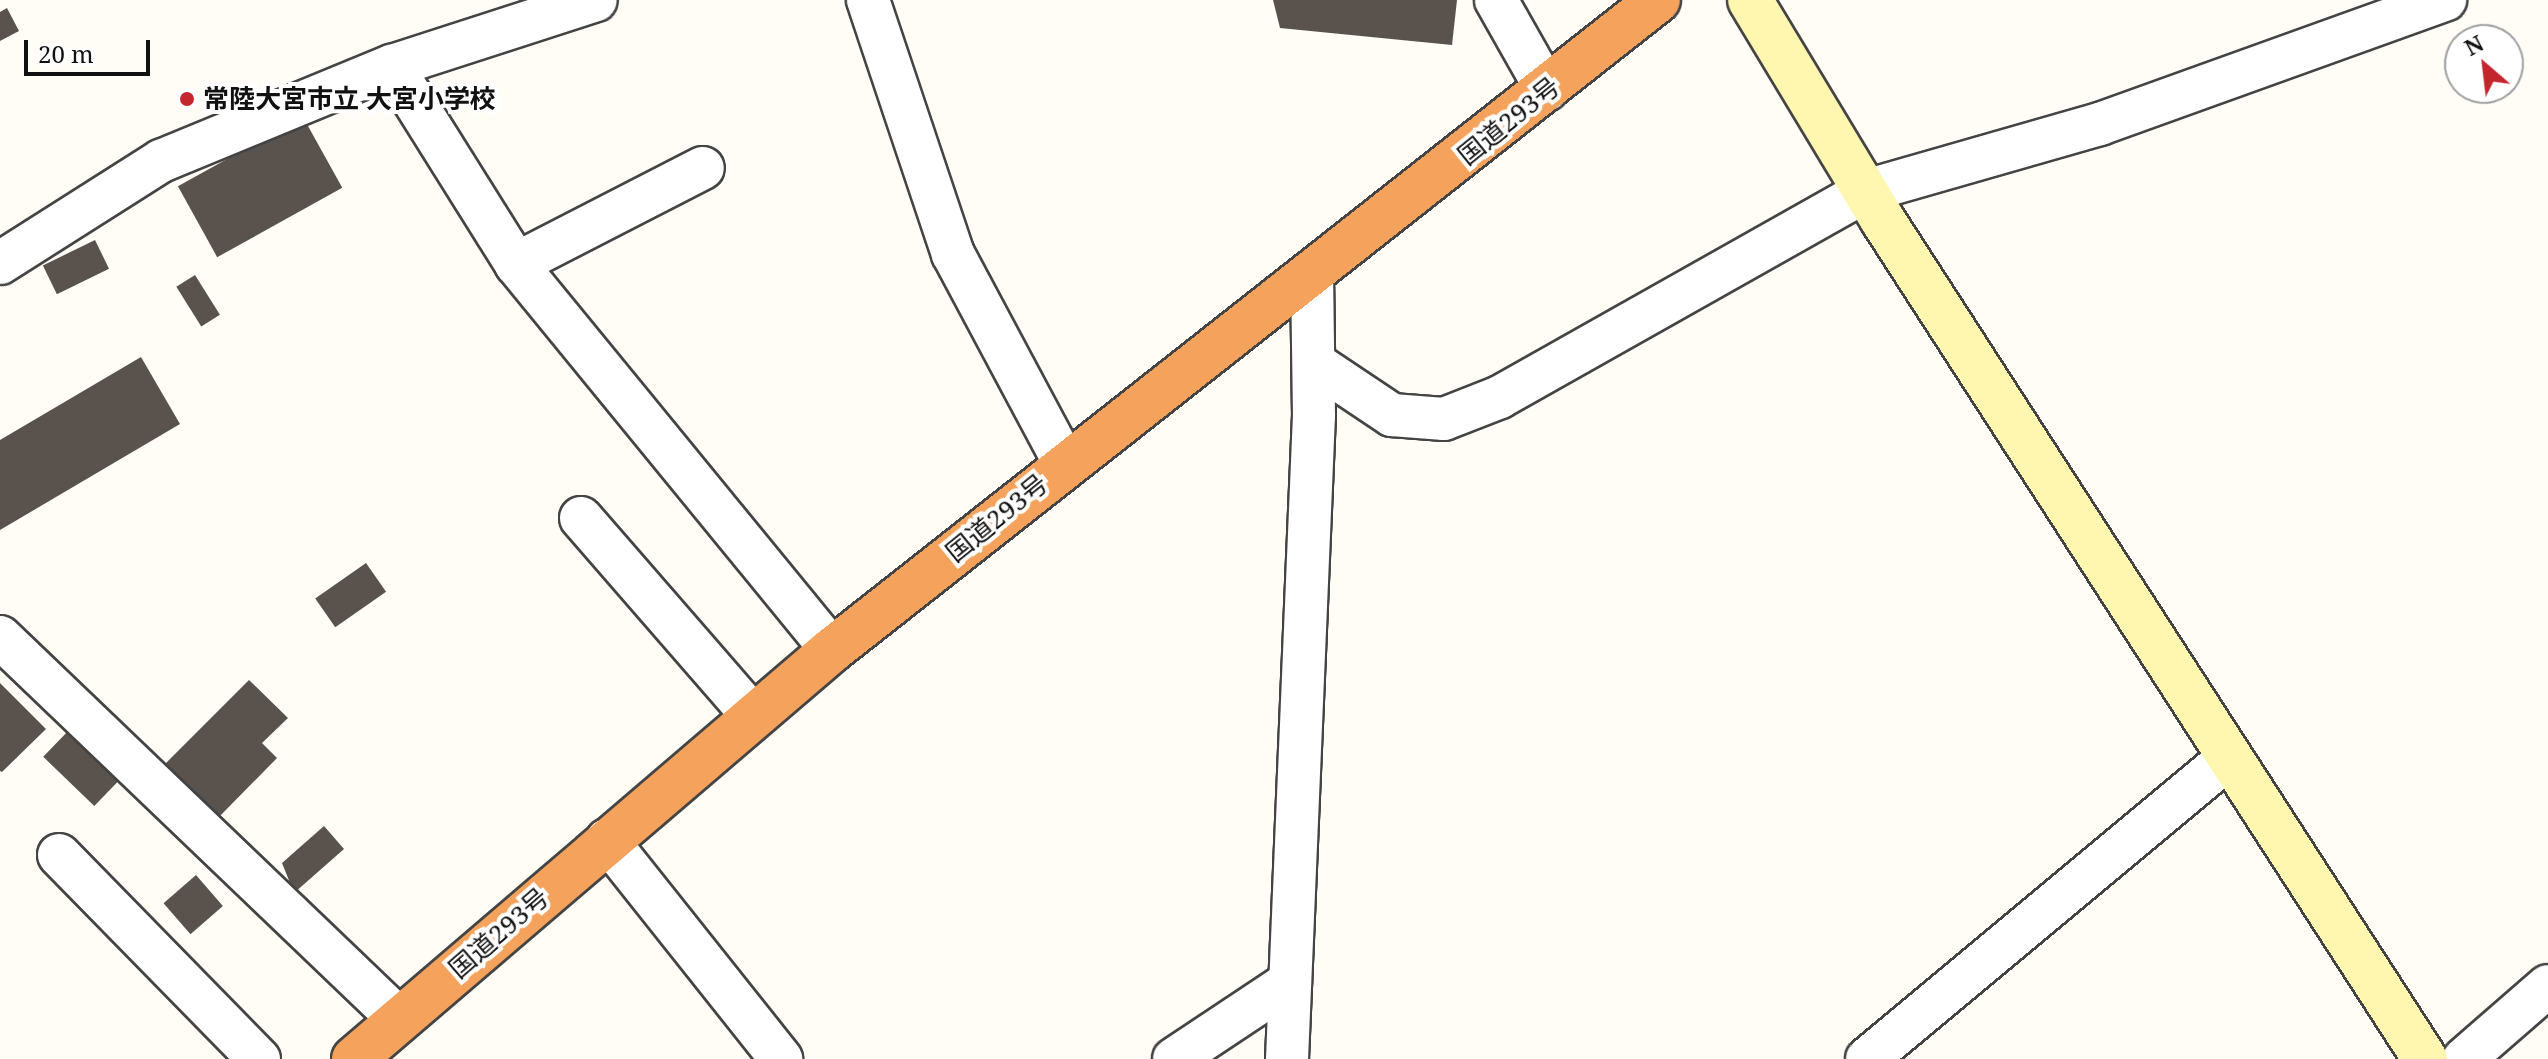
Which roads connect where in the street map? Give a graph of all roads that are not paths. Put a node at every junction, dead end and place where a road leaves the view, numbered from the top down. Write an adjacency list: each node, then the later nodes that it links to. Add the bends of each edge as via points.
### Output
1 (596, 0): 7 (street)
2 (868, 0): 16 (street, via 953,254)
3 (1496, 0): 9 (street)
4 (1658, 0): 9 (highway, 国道293号)
5 (1750, 0): 11 (street)
6 (2445, 0): 11 (street, via 2100,124)
7 (495, 14): 8 (street)
8 (392, 66): 12 (street, via 161,161); 13 (street)
9 (1547, 90): 14 (highway, 国道293号)
10 (703, 168): 13 (street)
11 (1866, 191): 15 (street, via 1500,397 1444,419 1392,415); 21 (street)
12 (0, 263)
13 (516, 264): 19 (street)
14 (1312, 279): 15 (street); 16 (highway, 国道293号)
15 (1314, 363): 24 (street)
16 (1065, 464): 19 (highway, 国道293号)
17 (581, 518): 20 (street)
18 (0, 637): 26 (street)
19 (832, 650): 20 (highway, 国道293号)
20 (753, 716): 22 (highway, 国道293号)
21 (2229, 757): 32 (street); 33 (street)
22 (607, 840): 26 (highway, 国道293号); 29 (street)
23 (59, 855): 27 (street)
24 (1290, 982): 30 (street); 31 (street)
25 (2548, 986): 34 (street)
26 (399, 1019): 28 (highway, 国道293号)
27 (259, 1059)
28 (354, 1059)
29 (781, 1059)
30 (1174, 1059)
31 (1287, 1059)
32 (1867, 1059)
33 (2425, 1059)
34 (2464, 1059)

